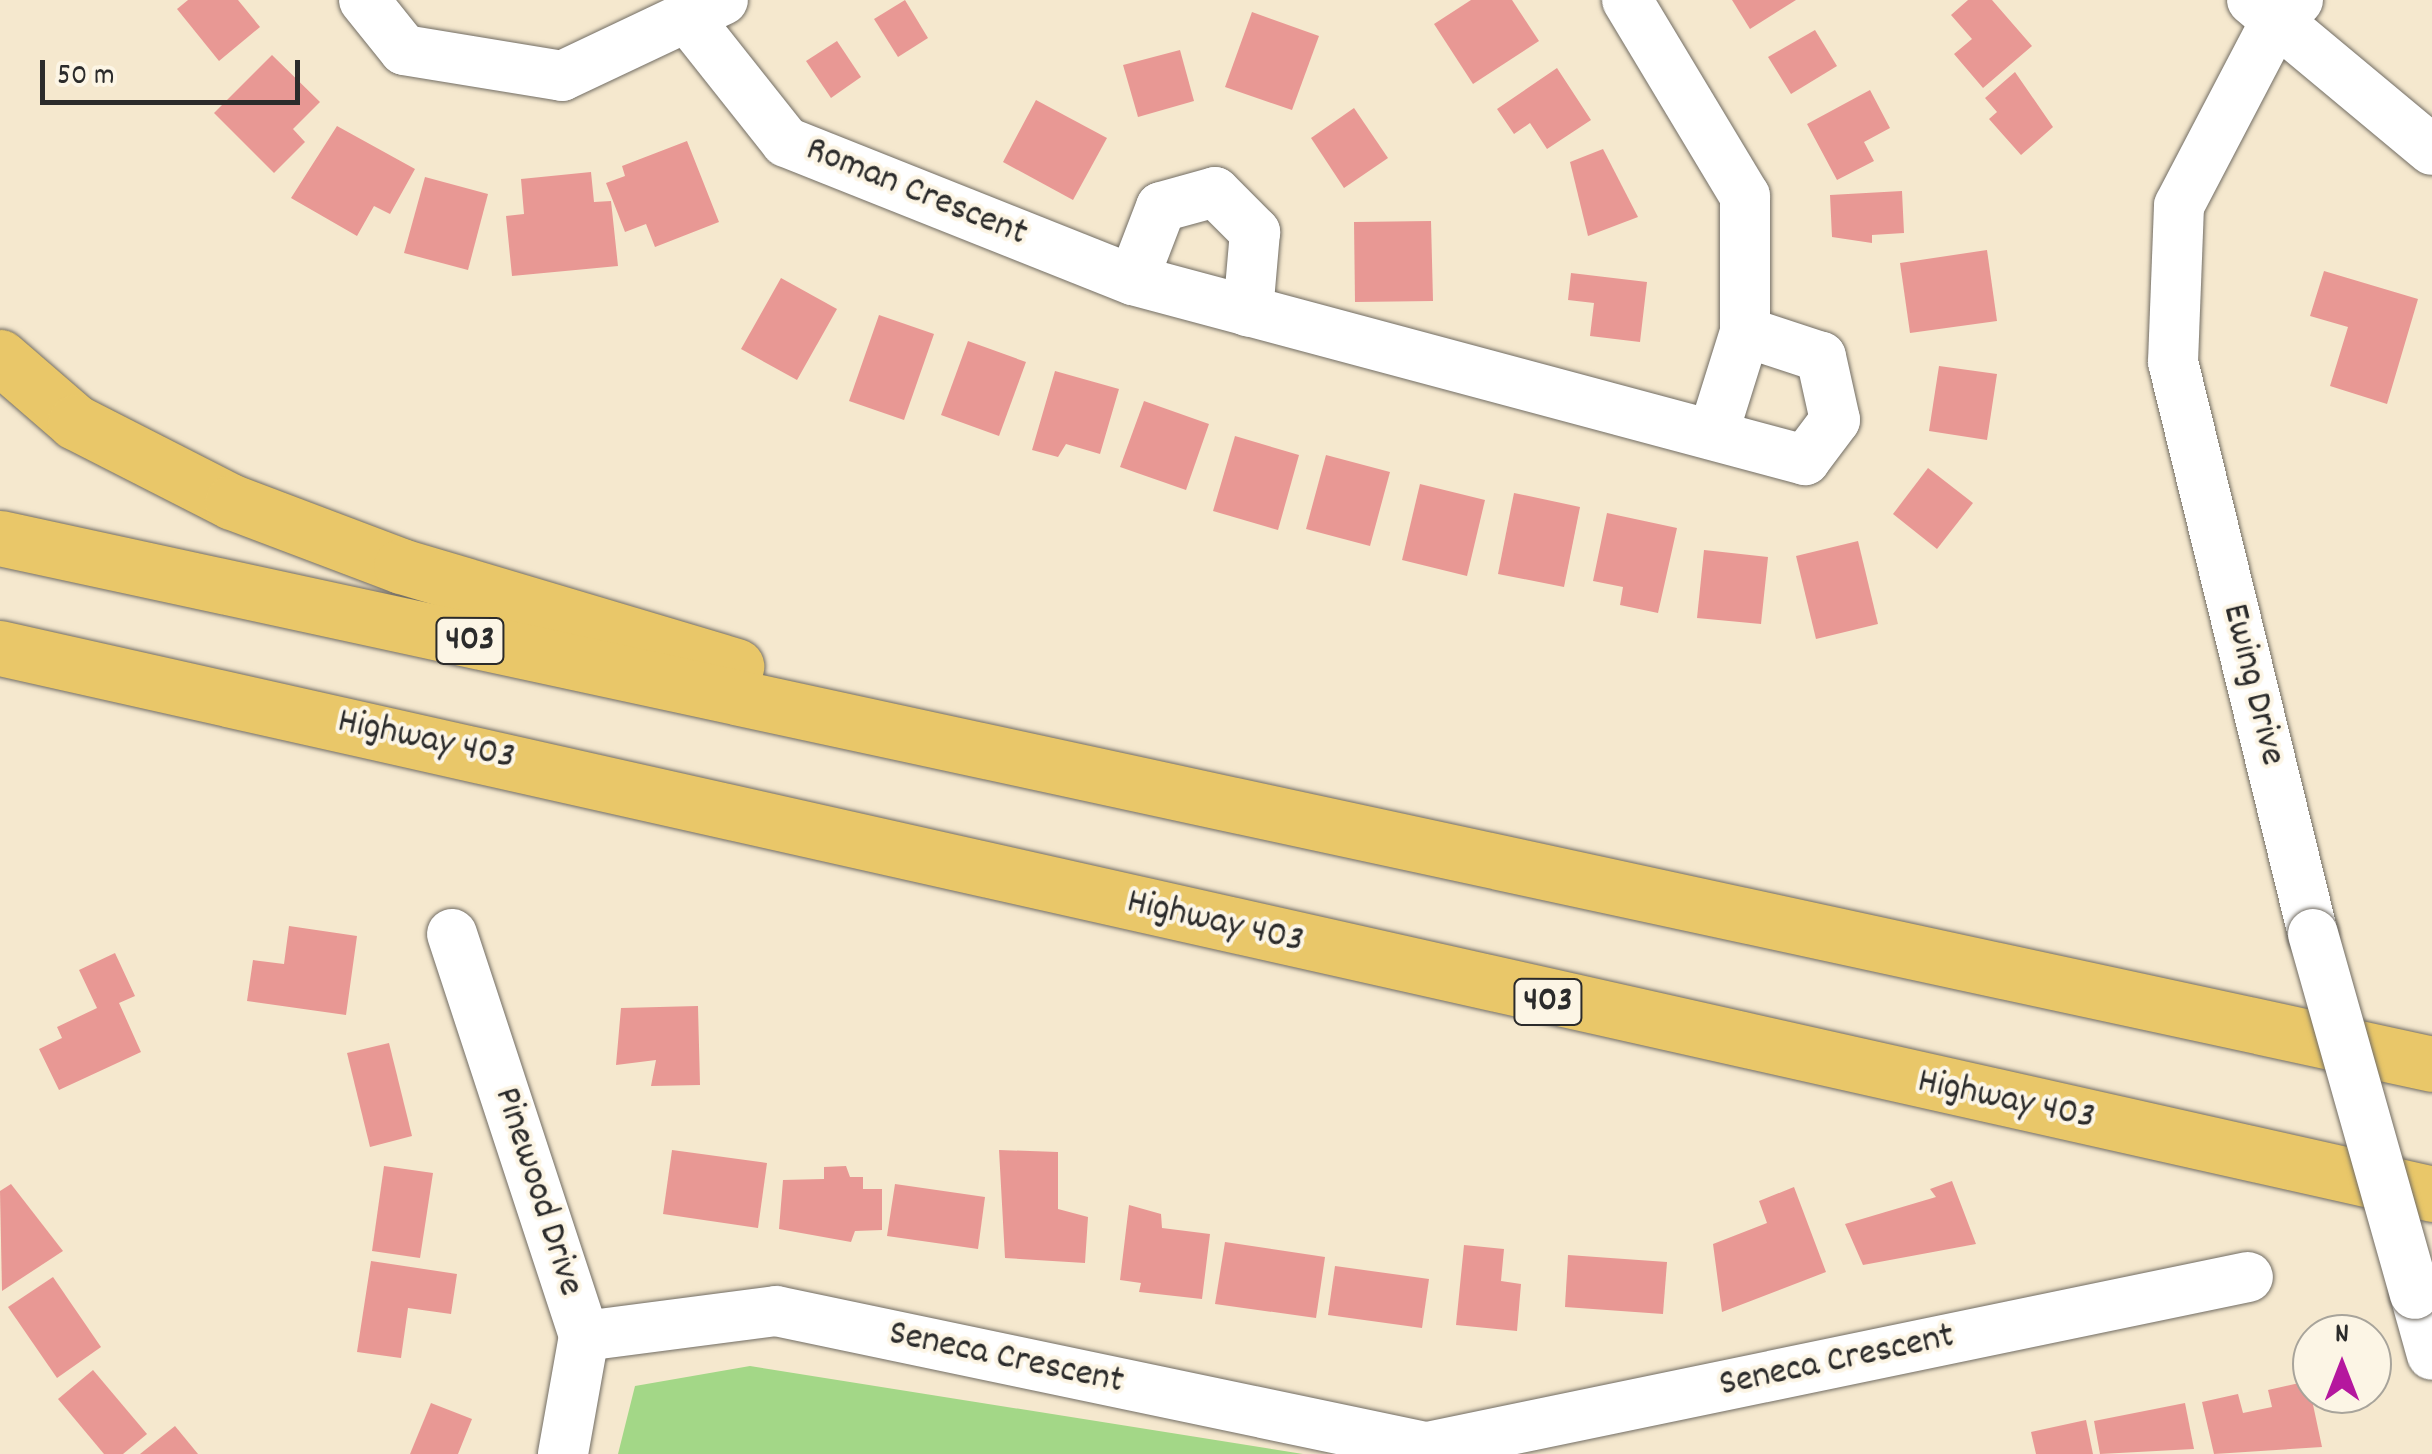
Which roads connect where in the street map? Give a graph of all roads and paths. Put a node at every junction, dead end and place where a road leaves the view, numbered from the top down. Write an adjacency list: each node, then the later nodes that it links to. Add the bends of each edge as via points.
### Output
1 (364, 0): 4 (street, via 404,50 562,76)
2 (1627, 0): 8 (street, via 1746,196)
3 (2275, 8): 5 (street); 19 (street, Ewing Drive, bridge, via 2179,206 2173,362 2314,934)
4 (707, 11): 6 (street, Roman Crescent, via 786,142)
5 (2432, 150)
6 (1134, 280): 7 (street, Roman Crescent); 7 (street, via 1161,207 1216,192 1255,232)
7 (1248, 312): 10 (street, Roman Crescent)
8 (1745, 332): 10 (street); 10 (street, Roman Crescent, via 1821,357 1835,420 1804,460)
9 (0, 357): 13 (highway, via 75,422 232,502 402,566 832,694)
10 (1714, 432)
11 (0, 538): 13 (highway, 403)
12 (0, 648): 16 (highway, Highway 403 / 403)
13 (939, 744): 15 (highway, 403)
14 (452, 934): 18 (street, Pinewood Drive)
15 (2432, 1064)
16 (2432, 1194)
17 (2248, 1278): 20 (street, Seneca Crescent)
18 (584, 1336): 20 (street, Seneca Crescent, via 776,1312); 21 (street, Pinewood Drive)
19 (2432, 1355)
20 (1410, 1451)
21 (563, 1454)

